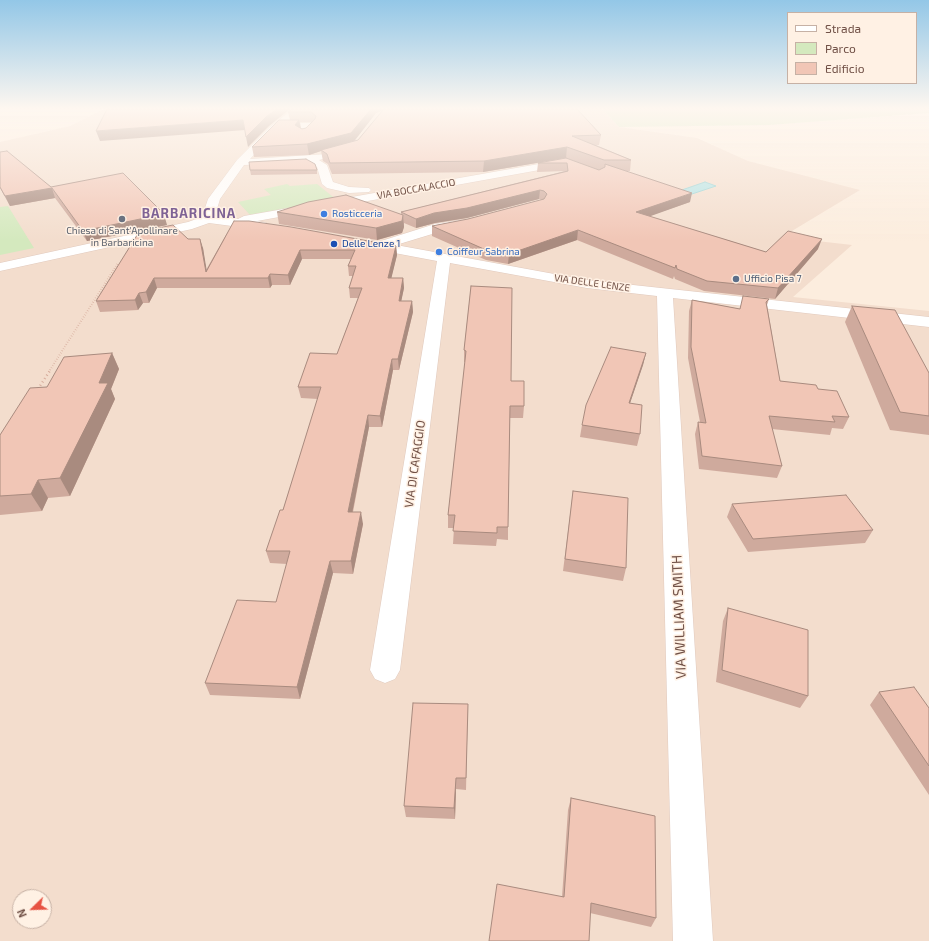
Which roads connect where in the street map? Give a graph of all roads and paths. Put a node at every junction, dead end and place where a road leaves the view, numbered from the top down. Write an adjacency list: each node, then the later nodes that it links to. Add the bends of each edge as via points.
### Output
1 (248, 153): 5 (street)
2 (332, 154): 4 (street)
3 (561, 158): 4 (street, via 384,189 358,190 331,186 322,166)
4 (309, 159): 5 (street)
5 (241, 162): 7 (street, via 214,200)
6 (579, 167): 9 (street, VIA BOCCALACCIO, via 566,162)
7 (208, 219): 9 (street); 11 (street)
8 (475, 221): 13 (street, via 440,228)
9 (232, 222): 10 (street)
10 (279, 229)
11 (134, 238): 15 (street); 18 (path)
12 (356, 242): 13 (street, VIA DELLE LENZE)
13 (379, 246): 14 (street, VIA DELLE LENZE)
14 (444, 258): 16 (street, VIA DELLE LENZE, via 587,284); 19 (street, VIA DI CAFAGGIO)
15 (0, 267)
16 (665, 293): 17 (street, VIA DELLE LENZE); 20 (street, VIA WILLIAM SMITH)
17 (929, 322)
18 (38, 390)
19 (385, 670)
20 (693, 941)

